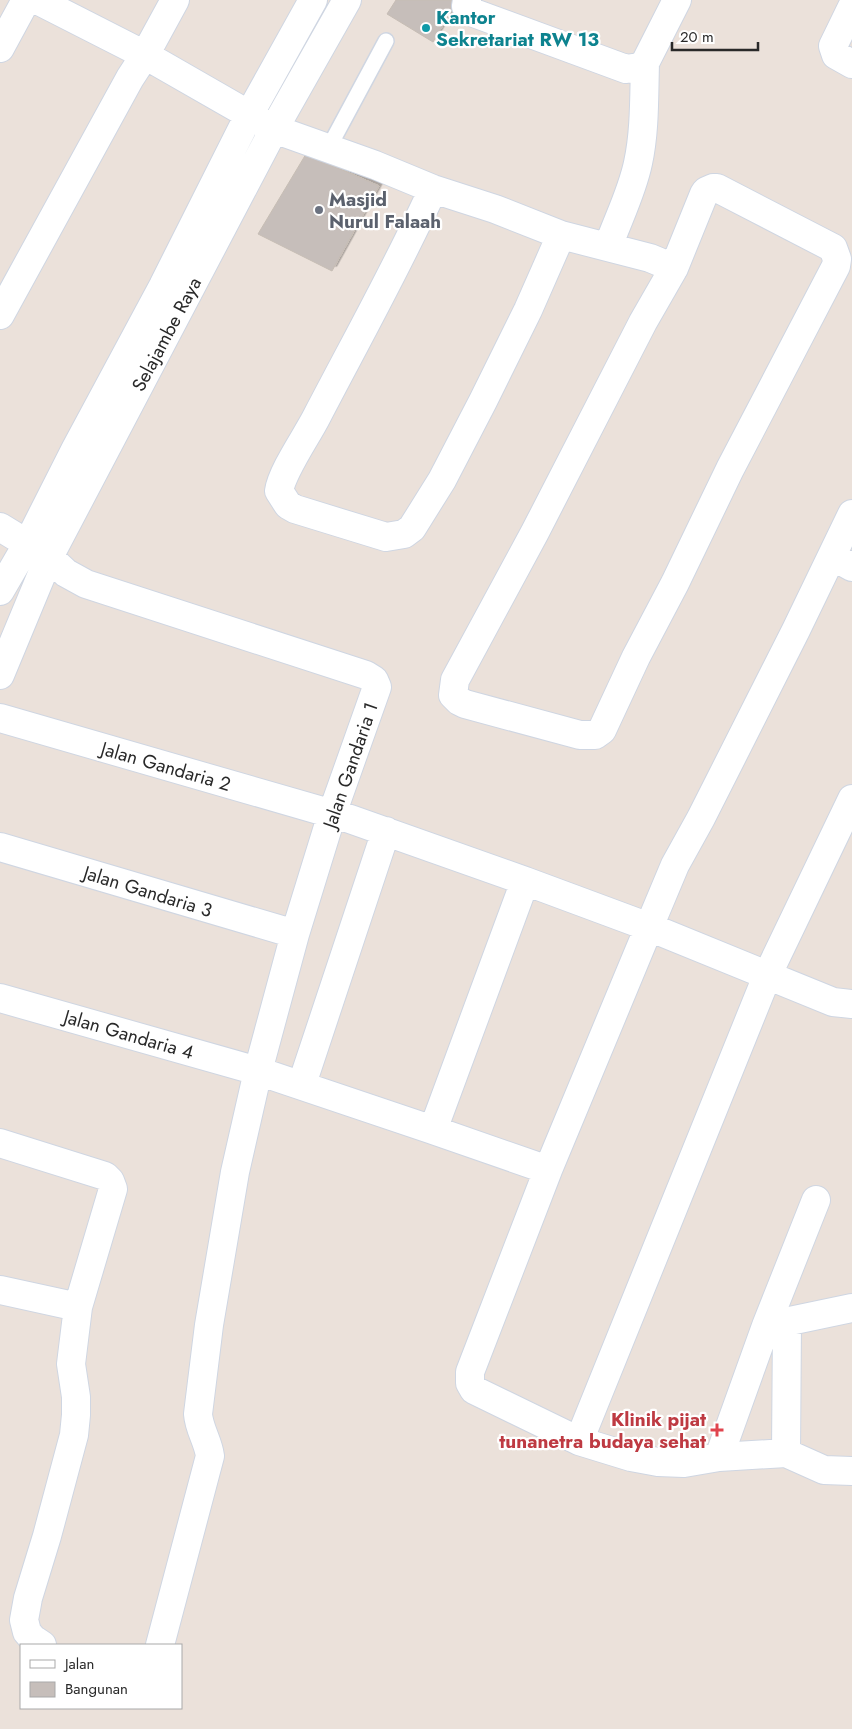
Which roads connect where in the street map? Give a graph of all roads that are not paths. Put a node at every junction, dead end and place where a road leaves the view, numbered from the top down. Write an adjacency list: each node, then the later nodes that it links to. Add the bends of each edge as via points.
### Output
1 (26, 0): 10 (street)
2 (38, 0): 11 (street)
3 (175, 0): 11 (street)
4 (313, 0): 14 (street)
5 (347, 0): 15 (street, Selajambe Raya)
6 (467, 0): 12 (street, via 466,6 474,13 620,67 633,68)
7 (677, 0): 12 (street)
8 (852, 8): 13 (street, via 833,46 836,55)
9 (386, 41): 16 (lane)
10 (0, 48)
11 (145, 55): 14 (street); 20 (street)
12 (644, 63): 19 (street, via 642,131 632,184)
13 (852, 64)
14 (249, 115): 15 (street); 23 (street, via 163,286 76,448)
15 (274, 128): 16 (street); 23 (street, Selajambe Raya)
16 (328, 149): 17 (street)
17 (433, 189): 18 (street); 18 (street, via 410,239 281,481 279,491 288,505 295,509 386,537 404,534 412,528 442,480 483,401)
18 (561, 235): 19 (street)
19 (641, 256): 19 (street, via 643,322 455,680 454,695 464,704 580,735 602,730 837,259 828,246 717,188 706,191)
20 (0, 315)
21 (852, 514): 24 (street)
22 (0, 527): 23 (street, Jalan Gandaria 1)
23 (39, 550): 25 (street); 26 (street, Selajambe Raya); 29 (street, Jalan Gandaria 1, via 66,573 86,584 371,678 376,690)
24 (842, 561): 32 (street, via 675,866)
25 (0, 591)
26 (0, 675)
27 (0, 718): 29 (street, Jalan Gandaria 2)
28 (852, 799): 34 (street)
29 (360, 822): 31 (street, Jalan Gandaria 2); 33 (street, Jalan Gandaria 1); 38 (street)
30 (0, 847): 33 (street, Jalan Gandaria 3)
31 (525, 881): 32 (street, Jalan Gandaria 2); 39 (street)
32 (649, 927): 34 (street, Jalan Gandaria 2); 41 (street)
33 (295, 934): 37 (street, Jalan Gandaria 1)
34 (768, 976): 36 (street, Jalan Gandaria 2, via 833,1002); 47 (street)
35 (0, 998): 37 (street, Jalan Gandaria 4)
36 (852, 1004)
37 (258, 1070): 38 (street, Jalan Gandaria 4); 52 (street, Jalan Gandaria 1, via 235,1172 204,1362 198,1414 210,1456)
38 (302, 1084): 39 (street, Jalan Gandaria 4)
39 (433, 1130): 41 (street, Jalan Gandaria 4)
40 (0, 1144): 44 (street, via 105,1176 110,1181 113,1189)
41 (548, 1170): 47 (street, via 469,1378 474,1390 480,1394)
42 (816, 1200): 46 (street)
43 (0, 1290): 44 (street)
44 (78, 1308): 51 (street, via 71,1364 76,1397 74,1435 24,1620 27,1632)
45 (852, 1308): 46 (street)
46 (776, 1324): 48 (street); 49 (street)
47 (579, 1441): 49 (street, via 658,1462 684,1463)
48 (786, 1453): 49 (street); 50 (street, via 824,1470)
49 (718, 1457)
50 (852, 1471)
51 (40, 1644)
52 (160, 1644)

